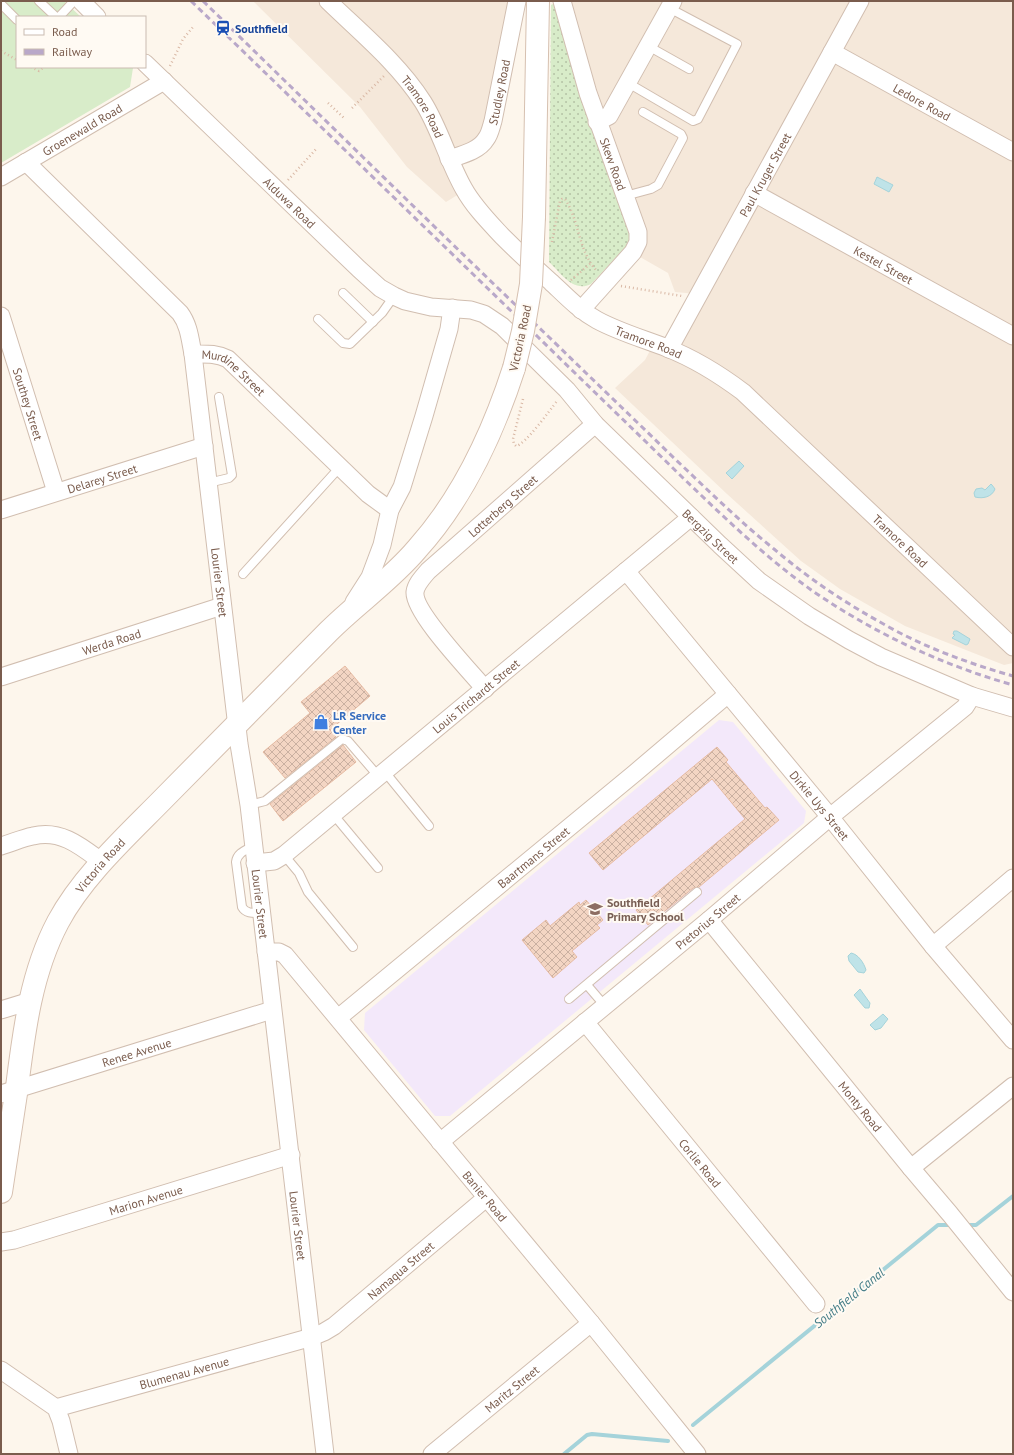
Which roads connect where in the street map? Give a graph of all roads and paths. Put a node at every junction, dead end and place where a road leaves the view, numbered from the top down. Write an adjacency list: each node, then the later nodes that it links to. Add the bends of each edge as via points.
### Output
1 (40, 1): 11 (lane)
2 (74, 1): 12 (lane)
3 (81, 1): 13 (street)
4 (328, 1): 21 (street, Tramore Road)
5 (517, 1): 34 (street, Studley Road, via 489,134 480,146)
6 (538, 1): 70 (street, Victoria Road, bridge, via 531,284 514,368 488,439 456,498 414,553)
7 (562, 1): 31 (street, Skew Road)
8 (857, 2): 18 (street, Paul Kruger Street)
9 (1, 4): 14 (lane)
10 (671, 4): 16 (street); 26 (lane, via 737,44 698,119 693,121)
11 (56, 16)
12 (58, 16)
13 (96, 16)
14 (16, 19)
15 (193, 27): 25 (path, via 183,39)
16 (648, 46): 24 (lane); 26 (street)
17 (1, 51): 19 (path)
18 (832, 52): 33 (street, Ledore Road); 38 (street, Paul Kruger Street)
19 (16, 59)
20 (146, 64): 25 (street, Alduwa Road)
21 (395, 66): 28 (path); 34 (street, Tramore Road, via 424,104)
22 (33, 68): 23 (path, via 39,71)
23 (43, 68)
24 (689, 69)
25 (164, 81): 35 (street, Groenewald Road); 37 (street, Alduwa Road)
26 (628, 83): 31 (street, via 610,116)
27 (328, 103): 30 (path)
28 (352, 108)
29 (643, 112): 39 (lane, via 681,134 683,138 658,185)
30 (344, 118)
31 (597, 122): 39 (street, Skew Road)
32 (318, 148): 37 (path)
33 (1013, 152)
34 (449, 159): 49 (street, Tramore Road, via 464,190 482,214)
35 (26, 162): 36 (street, Groenewald Road); 55 (street, Murdine Street, via 180,313 189,331)
36 (1, 177)
37 (278, 191): 46 (street, Alduwa Road, via 370,280)
38 (754, 193): 53 (street, Kestel Street); 54 (street, Paul Kruger Street)
39 (625, 196): 49 (street, Skew Road, via 638,232 638,242 633,252)
40 (549, 245): 41 (path, via 552,243 560,201 565,199)
41 (590, 264): 42 (path); 43 (path)
42 (600, 276)
43 (568, 282)
44 (618, 286): 47 (path)
45 (343, 293): 52 (lane)
46 (394, 296): 48 (street, Alduwa Road, via 419,305); 52 (lane)
47 (688, 296)
48 (452, 308): 59 (street, Bergzig Street, via 484,314 502,326 567,390); 65 (street, Victoria Road, via 449,329 402,486)
49 (581, 310): 54 (street, Tramore Road, via 614,328)
50 (1, 316): 63 (street, Southey Street)
51 (318, 319): 52 (lane, via 347,345)
52 (372, 322)
53 (1013, 336)
54 (669, 349): 71 (street, Tramore Road, via 713,371 743,392)
55 (193, 354): 60 (street, Lourier Street); 61 (street, Murdine Street, via 220,355 228,359)
56 (562, 396): 58 (path, via 526,440 520,446 516,446 513,439)
57 (219, 397): 62 (lane, via 232,475)
58 (523, 397)
59 (595, 424): 66 (street, Bergzig Street); 73 (street, Lotterberg Street, via 428,571 418,584 415,592 416,601 426,619)
60 (204, 446): 62 (street, Lourier Street); 63 (street, Delarey Street)
61 (340, 467): 65 (street, Murdine Street, via 368,494); 68 (lane)
62 (208, 483): 69 (street, Lourier Street)
63 (56, 492): 64 (street, Delarey Street)
64 (1, 510)
65 (390, 510): 70 (street, Victoria Road, via 382,545 370,577)
66 (691, 517): 67 (street, Louis Trichardt Street); 75 (street, Bergzig Street, via 760,581 809,616 881,657)
67 (626, 571): 73 (street, Louis Trichardt Street); 74 (street, Dirkie Uys Street)
68 (243, 574)
69 (222, 606): 72 (street, Werda Road); 77 (street, Lourier Street)
70 (344, 616): 77 (street, Victoria Road)
71 (1013, 647)
72 (1, 677)
73 (485, 689): 78 (street, Louis Trichardt Street)
74 (728, 694): 81 (street, Dirkie Uys Street); 102 (street, Baartmans Street)
75 (972, 696): 76 (street, Bergzig Street); 81 (street, Pretorius Street, via 965,706)
76 (1013, 708)
77 (237, 722): 79 (street, Lourier Street); 86 (street, Victoria Road)
78 (382, 774): 79 (lane, via 348,741 342,739 264,801); 80 (street, Louis Trichardt Street); 82 (lane)
79 (249, 805): 84 (street, Lourier Street)
80 (333, 814): 85 (street, Louis Trichardt Street); 88 (lane)
81 (830, 817): 92 (street, Pretorius Street); 93 (street, Dirkie Uys Street)
82 (429, 826)
83 (1, 846): 86 (street, via 34,836 58,835 79,845)
84 (253, 846): 87 (street, Lourier Street); 91 (lane, via 239,854 236,862 242,907 247,912)
85 (284, 855): 87 (street, Louis Trichardt Street, via 274,862); 94 (lane, via 299,874 308,892)
86 (102, 862): 98 (street, Victoria Road, via 78,890 59,919 45,947)
87 (255, 863): 91 (street, Lourier Street)
88 (378, 868)
89 (1013, 878): 93 (street)
90 (697, 892): 96 (lane)
91 (261, 913): 95 (street, Lourier Street)
92 (709, 920): 99 (street, Pretorius Street); 109 (street, Monty Road)
93 (933, 946): 104 (street, Dirkie Uys Street)
94 (353, 947)
95 (266, 952): 101 (street, Lourier Street); 102 (street, Banier Road, via 283,953)
96 (586, 985): 97 (lane); 99 (lane)
97 (569, 999)
98 (30, 1001): 100 (street); 106 (street, Victoria Road)
99 (605, 1006): 103 (street, Pretorius Street)
100 (1, 1010)
101 (272, 1010): 106 (street, Renee Avenue); 108 (street, Lourier Street)
102 (338, 1018): 107 (street, Banier Road)
103 (584, 1022): 107 (street, Pretorius Street); 114 (street, Corlie Road)
104 (1013, 1040)
105 (1013, 1086): 109 (street)
106 (9, 1091): 110 (street, Victoria Road)
107 (440, 1142): 111 (street, Banier Road)
108 (291, 1155): 112 (street, Marion Avenue); 116 (street, Lourier Street)
109 (911, 1168): 113 (street, Monty Road)
110 (1, 1188)
111 (486, 1198): 115 (street, Banier Road); 116 (street, Namaqua Street, via 334,1326)
112 (1, 1242)
113 (1013, 1292)
114 (816, 1304)
115 (591, 1323): 119 (street, Banier Road); 122 (street, Maritz Street)
116 (312, 1337): 118 (street, Blumenau Avenue); 121 (street, Lourier Street)
117 (1, 1370): 118 (street)
118 (56, 1408): 120 (street)
119 (686, 1445)
120 (69, 1454)
121 (325, 1454)
122 (432, 1454)

